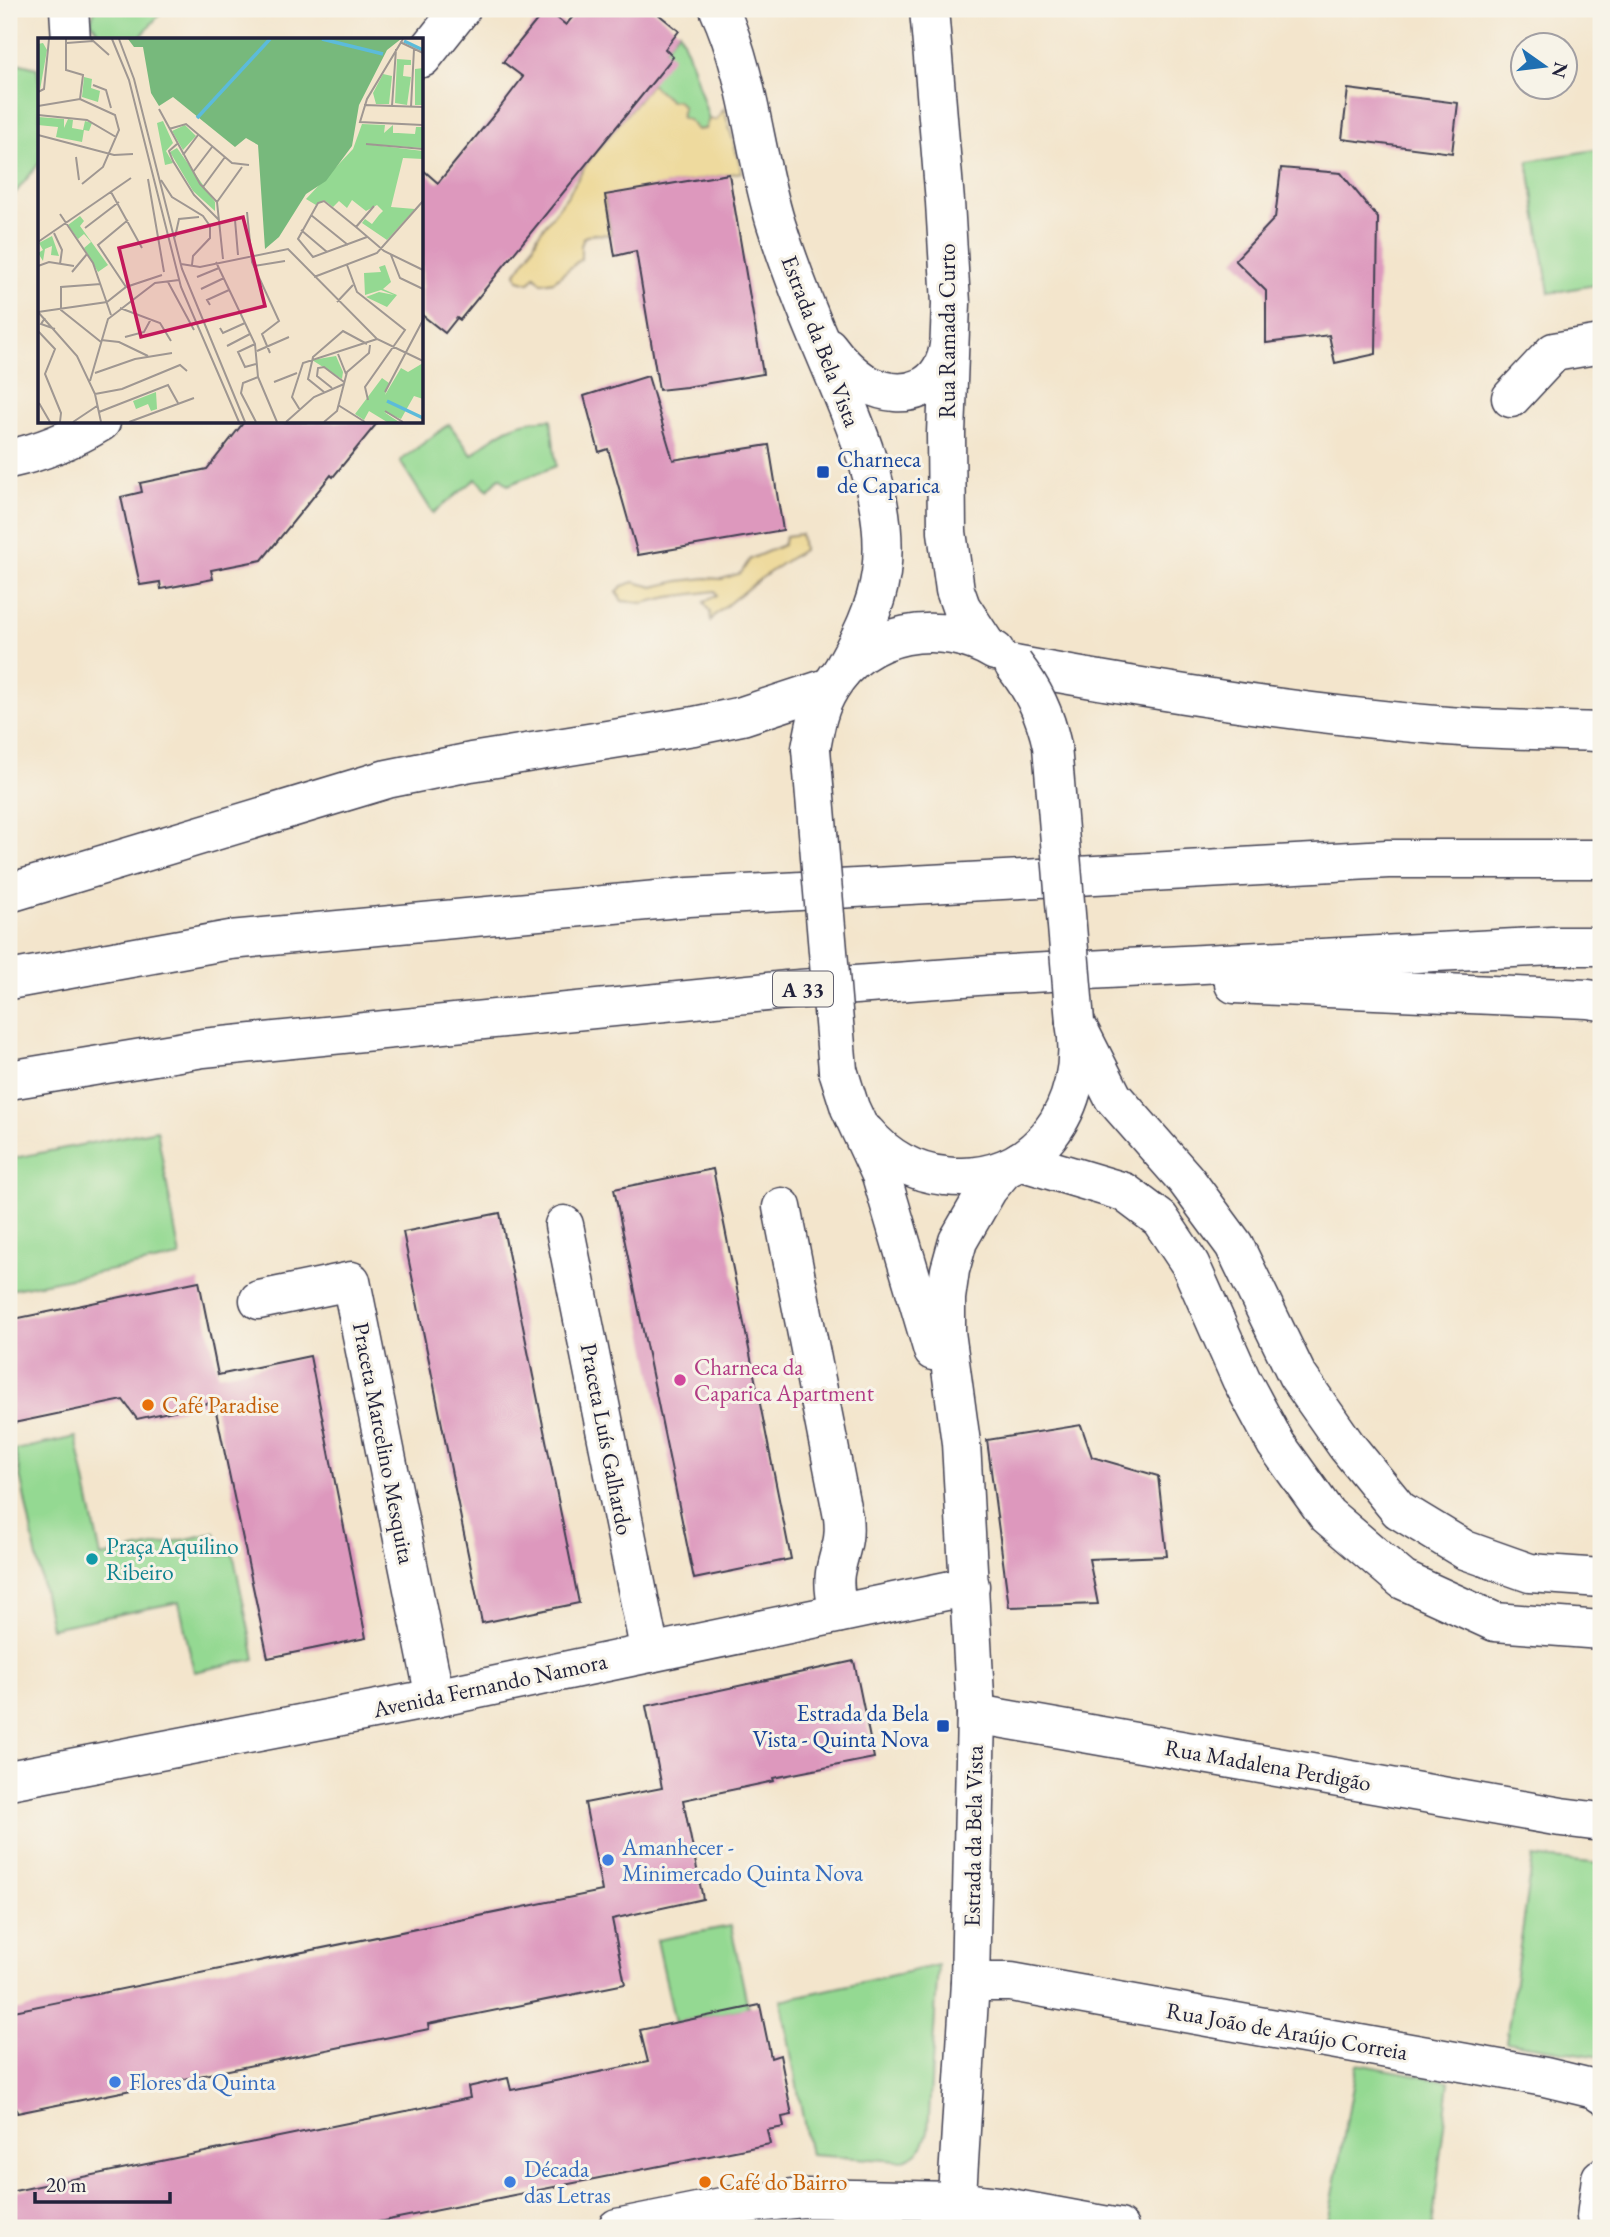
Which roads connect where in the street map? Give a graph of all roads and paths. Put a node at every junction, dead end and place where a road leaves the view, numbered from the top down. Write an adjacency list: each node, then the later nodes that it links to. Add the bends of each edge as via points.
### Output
1 (69, 9): 5 (main road)
2 (461, 9): 6 (main road)
3 (719, 9): 7 (main road, Estrada da Bela Vista, via 747,94 776,225)
4 (929, 9): 8 (main road, Rua Ramada Curto)
5 (71, 38)
6 (424, 55)
7 (810, 318): 8 (main road, via 848,369 866,383 897,393 924,388 934,379 943,366); 14 (main road, Estrada da Bela Vista, via 867,461 881,530 875,601 863,633)
8 (951, 327): 13 (main road, Rua Ramada Curto, via 946,434 948,543 955,590 961,607)
9 (1601, 344): 10 (main road, via 1554,352)
10 (1511, 398)
11 (97, 424): 12 (main road, via 57,444)
12 (9, 459)
13 (1000, 655): 14 (main road, via 965,637 943,632 899,636 859,656); 15 (main road, via 1159,692 1448,726); 22 (main road, Rua Ramada Curto, bridge, via 1038,700 1052,746)
14 (836, 679): 17 (main road, via 742,716 387,779); 24 (main road, Estrada da Bela Vista, bridge, via 816,717 811,749 838,1070 842,1090)
15 (1601, 733)
16 (1601, 859): 20 (main road, via 1388,859 689,897 230,940)
17 (9, 893)
18 (1601, 946): 19 (main road, A 33)
19 (991, 975): 21 (main road); 23 (main road, A 33, via 786,990 203,1048)
20 (9, 980)
21 (1601, 1001)
22 (1075, 1022): 25 (main road, Rua Ramada Curto, via 1079,1062 1070,1100 1036,1150); 30 (main road, via 1114,1097 1186,1180 1234,1245 1297,1375 1399,1510 1465,1550 1530,1573)
23 (9, 1080)
24 (860, 1126): 25 (main road, via 893,1158 935,1175 981,1177); 29 (main road, via 881,1175)
25 (1011, 1166): 29 (main road, Rua Ramada Curto, via 973,1213 950,1270 946,1332); 33 (main road, via 1124,1192 1160,1219 1190,1264 1241,1380 1276,1444 1326,1515 1403,1580 1495,1622)
26 (782, 1207): 32 (main road, via 843,1517 845,1535 834,1589)
27 (564, 1225): 34 (main road, Praceta Luís Galhardo)
28 (259, 1300): 35 (main road, Praceta Marcelino Mesquita, via 351,1281)
29 (961, 1443): 31 (main road, Estrada da Bela Vista)
30 (1601, 1578)
31 (970, 1586): 32 (main road, Avenida Fernando Namora); 36 (main road, Estrada da Bela Vista)
32 (839, 1613): 34 (main road, Avenida Fernando Namora)
33 (1601, 1630)
34 (650, 1653): 35 (main road, Avenida Fernando Namora)
35 (435, 1698): 37 (main road, Avenida Fernando Namora)
36 (976, 1714): 39 (main road, Rua Madalena Perdigão); 41 (main road, Estrada da Bela Vista)
37 (9, 1780)
38 (1601, 1814): 39 (main road, Rua Madalena Perdigão)
39 (1561, 1817): 40 (main road, Rua Madalena Perdigão)
40 (1601, 1822)
41 (970, 1982): 42 (main road, Rua João de Araújo Correia, via 1011,1982 1545,2077); 44 (main road, Estrada da Bela Vista)
42 (1601, 2094)
43 (1601, 2178): 46 (main road)
44 (956, 2215): 45 (main road, via 803,2198); 48 (main road, via 999,2206)
45 (726, 2217): 47 (main road)
46 (1596, 2217)
47 (617, 2228)
48 (1119, 2228)

